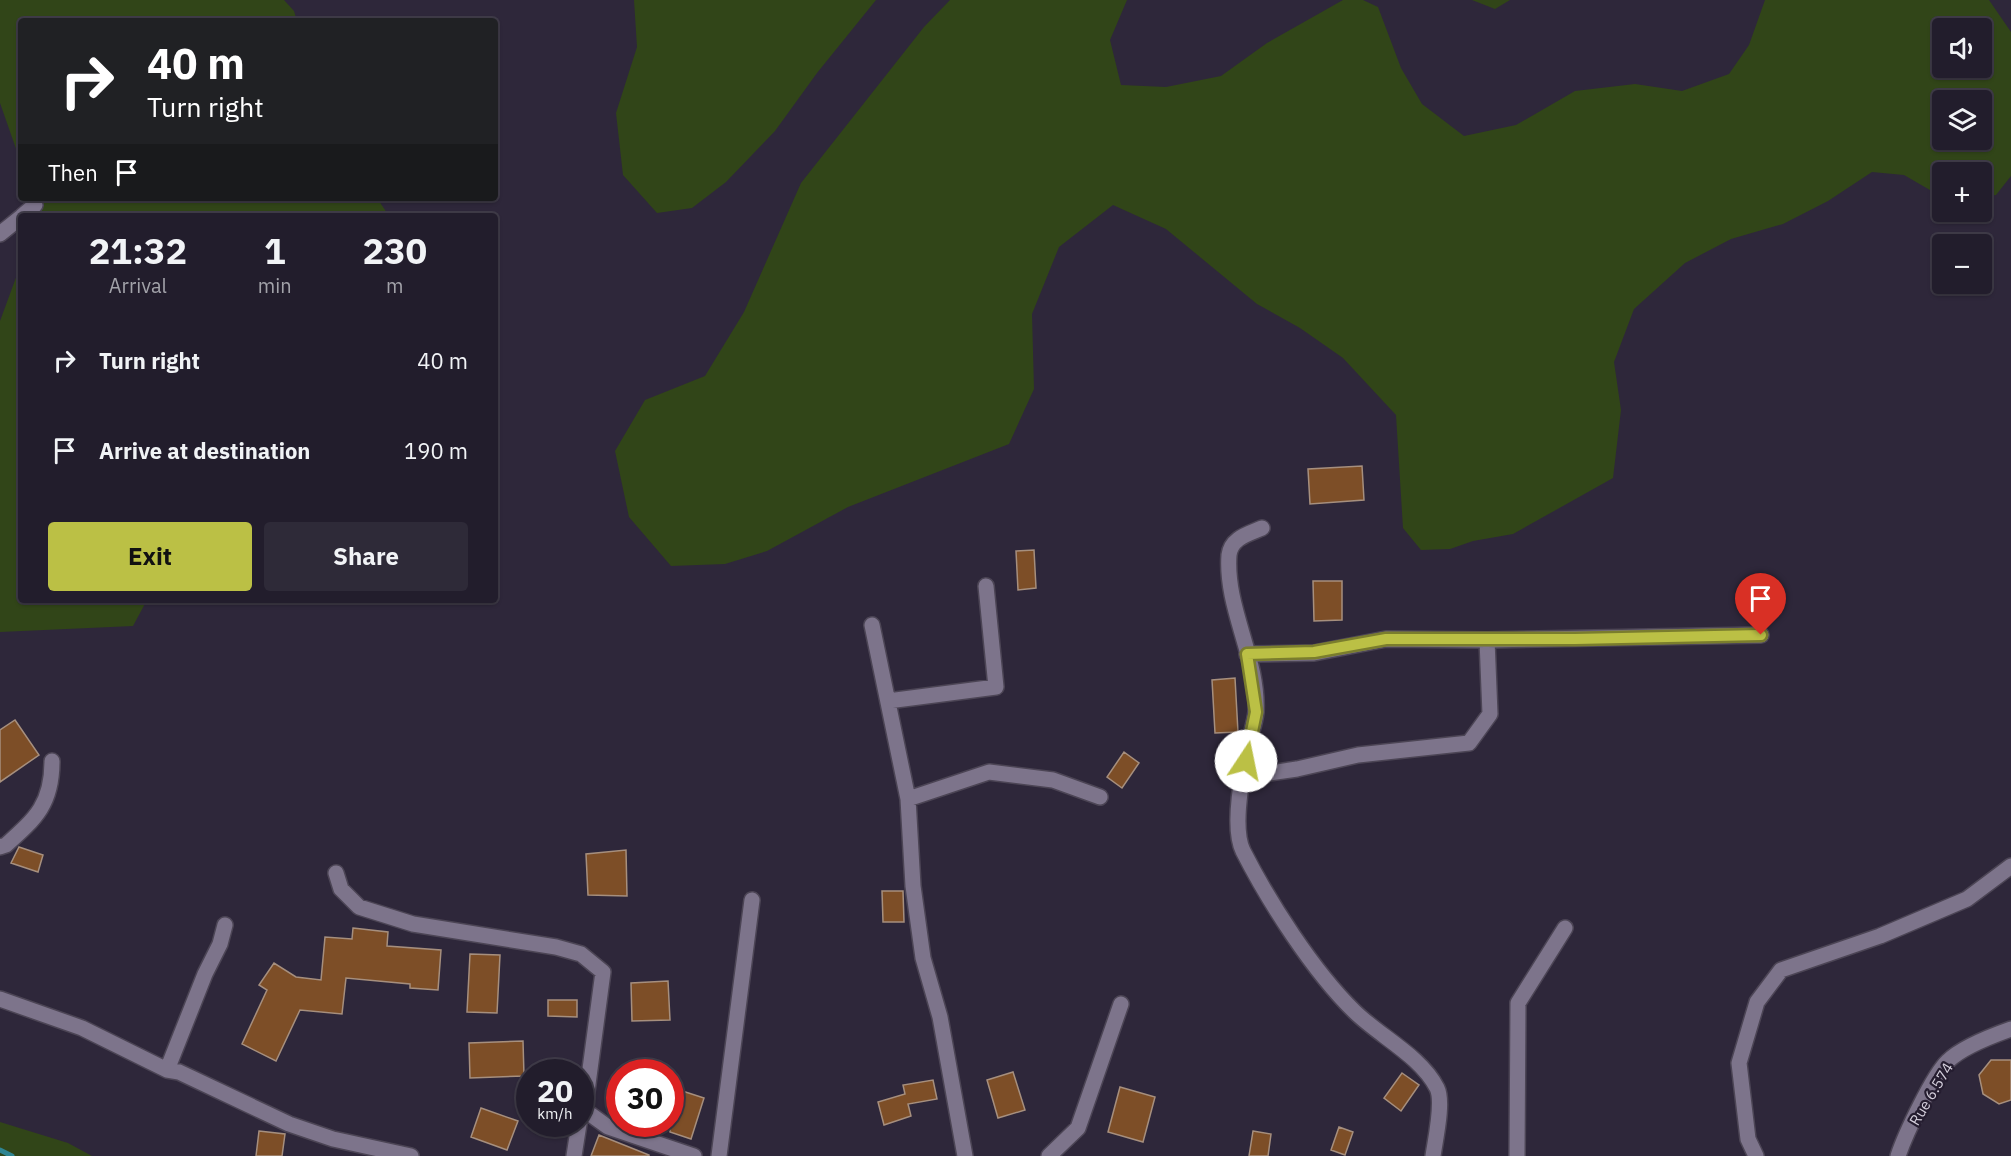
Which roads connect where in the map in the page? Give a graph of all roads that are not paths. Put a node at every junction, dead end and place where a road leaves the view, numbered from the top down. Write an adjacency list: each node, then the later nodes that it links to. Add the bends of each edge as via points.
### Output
1 (36, 205): 2 (street)
2 (26, 213)
3 (18, 219): 4 (street)
4 (0, 234)
5 (1262, 528): 10 (street, via 1237,539 1229,552 1233,592)
6 (986, 586): 11 (street, via 996,687)
7 (872, 625): 11 (street)
8 (1761, 635): 9 (street)
9 (1487, 640): 10 (street, via 1386,639 1314,652); 13 (street, via 1490,714 1469,743 1358,754)
10 (1247, 654): 13 (street, via 1256,712)
11 (888, 701): 15 (street)
12 (52, 761): 16 (street, via 52,784 36,818)
13 (1243, 777): 35 (street, via 1239,839 1268,893 1299,942 1354,1011 1414,1060 1438,1089)
14 (1100, 797): 15 (street, via 1053,780 989,772)
15 (908, 799): 33 (street, via 913,886 923,958 940,1017)
16 (0, 847)
17 (2011, 866): 37 (street, via 1967,899 1880,936 1781,970 1757,1002 1739,1063 1748,1139)
18 (336, 873): 25 (street, via 341,889 359,907 413,924 581,954 603,972)
19 (752, 900): 32 (street)
20 (225, 925): 26 (street)
21 (1565, 928): 36 (street, via 1518,1003)
22 (0, 999): 26 (street, via 82,1028)
23 (1121, 1004): 34 (street, via 1078,1128)
24 (2011, 1029): 38 (street, Rue 6.574, via 1948,1060)
25 (590, 1059)
26 (167, 1070): 29 (street, via 179,1072 289,1124)
27 (594, 1122): 31 (street)
28 (575, 1137): 30 (street)
29 (411, 1156)
30 (574, 1156)
31 (693, 1156)
32 (719, 1156)
33 (965, 1156)
34 (1049, 1156)
35 (1433, 1156)
36 (1517, 1156)
37 (1756, 1156)
38 (1898, 1156)

